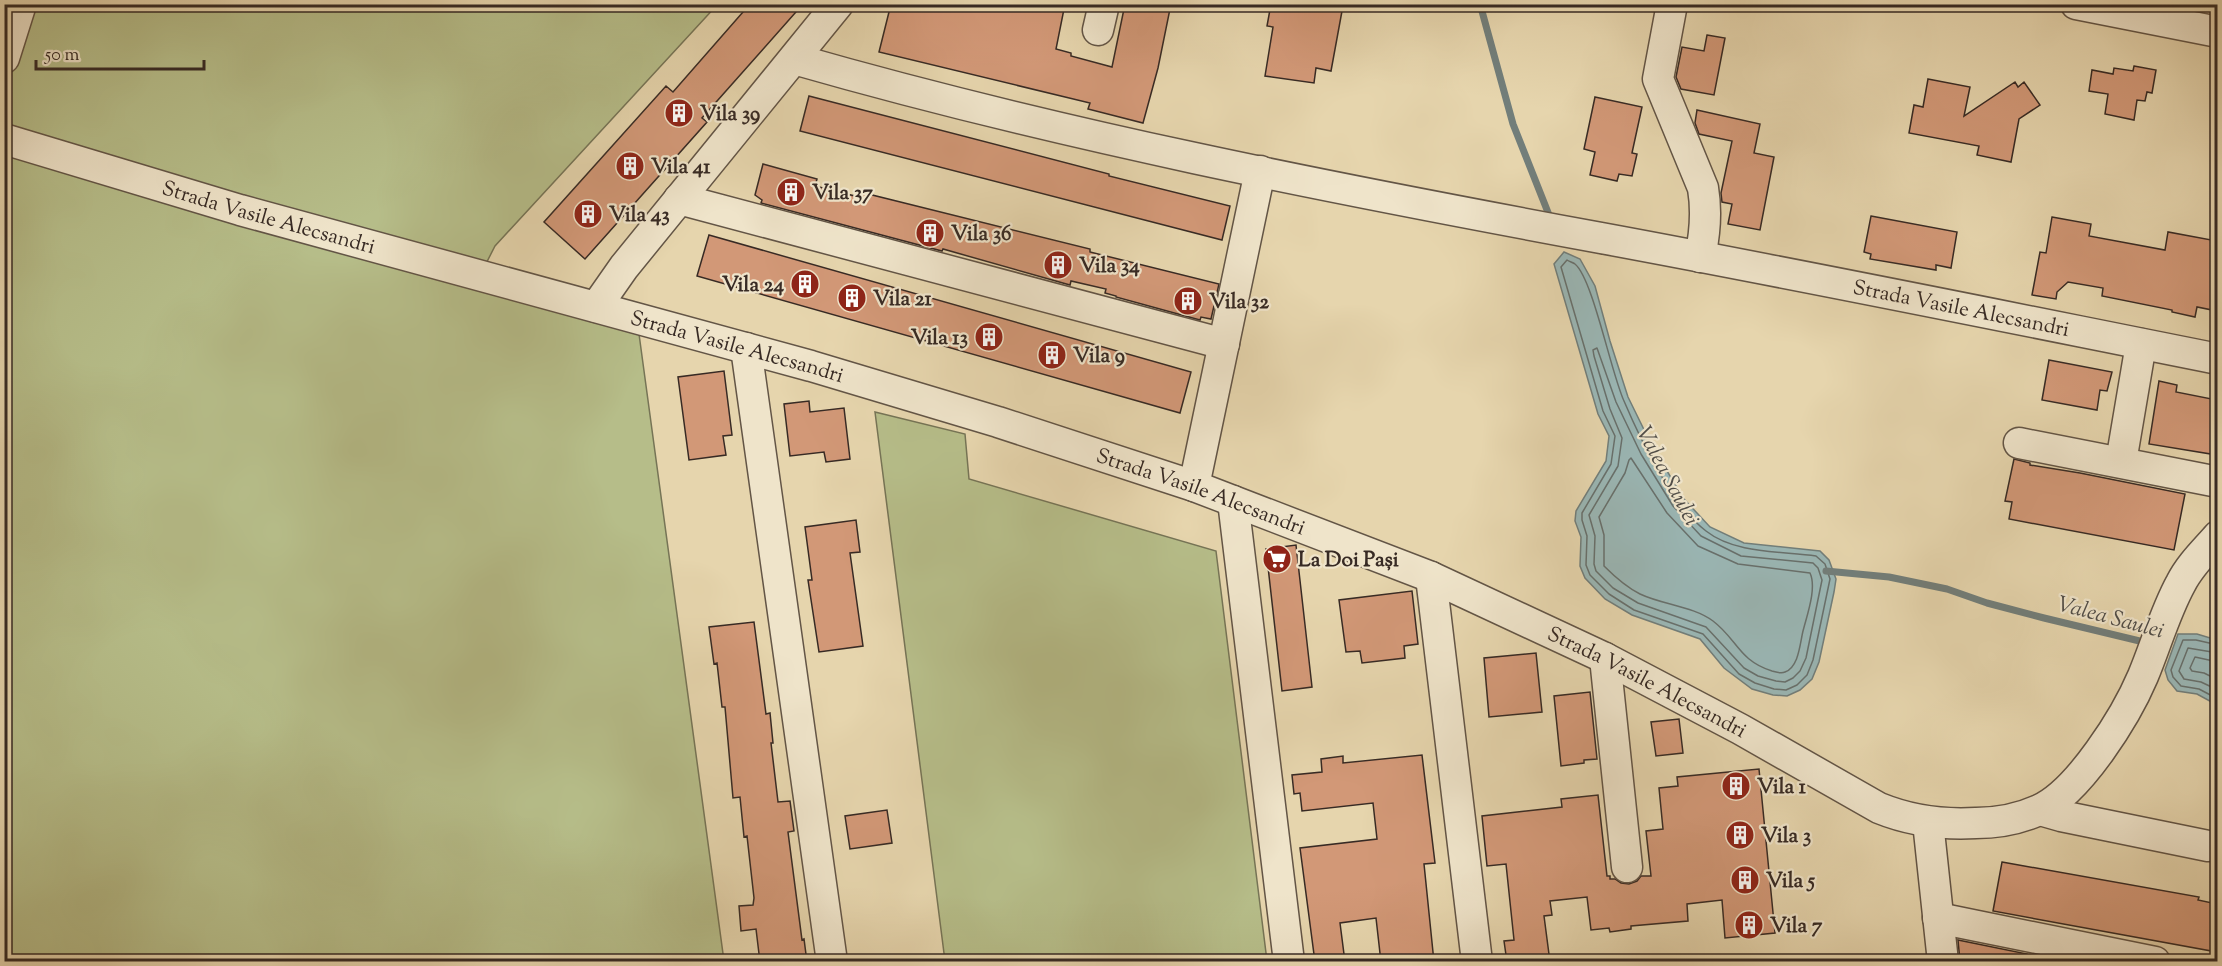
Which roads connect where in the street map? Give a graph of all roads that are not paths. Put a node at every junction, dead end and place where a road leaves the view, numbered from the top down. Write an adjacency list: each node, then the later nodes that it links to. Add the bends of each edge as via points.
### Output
1 (21, 4): 7 (street)
2 (838, 4): 8 (street)
3 (1672, 4): 12 (street, via 1658,79 1703,188 1705,237)
4 (2076, 4): 5 (street)
5 (2176, 14): 6 (street)
6 (2217, 32)
7 (4, 58)
8 (795, 58): 10 (street, Strada Vasile Alecsandri, via 1035,123); 11 (street)
9 (4, 139): 13 (street, Strada Vasile Alecsandri, via 240,210)
10 (1260, 171): 12 (street, Strada Vasile Alecsandri); 14 (street)
11 (679, 200): 13 (street); 14 (street)
12 (1700, 257): 15 (street, Strada Vasile Alecsandri)
13 (596, 307): 16 (street, Strada Vasile Alecsandri)
14 (1224, 344): 21 (street)
15 (2141, 344): 17 (street, Strada Vasile Alecsandri); 19 (street)
16 (746, 348): 21 (street, Strada Vasile Alecsandri, via 999,422); 31 (street)
17 (2217, 359)
18 (2019, 443): 19 (street)
19 (2121, 462): 20 (street)
20 (2217, 482)
21 (1194, 486): 22 (street, Strada Vasile Alecsandri)
22 (1233, 501): 24 (street, Strada Vasile Alecsandri); 32 (street)
23 (2217, 536): 26 (street, Strada Vasile Alecsandri, via 2182,580 2135,692 2108,738 2067,790)
24 (1431, 577): 25 (street, Strada Vasile Alecsandri); 33 (street)
25 (1605, 658): 27 (street, Strada Vasile Alecsandri, via 1879,808); 29 (street)
26 (2040, 810): 27 (street, Strada Vasile Alecsandri, via 1991,823); 28 (street)
27 (1928, 822): 30 (street)
28 (2208, 846)
29 (1627, 867)
30 (1938, 918): 34 (street); 35 (street)
31 (832, 962)
32 (1289, 962)
33 (1477, 962)
34 (1942, 962)
35 (2155, 962)

